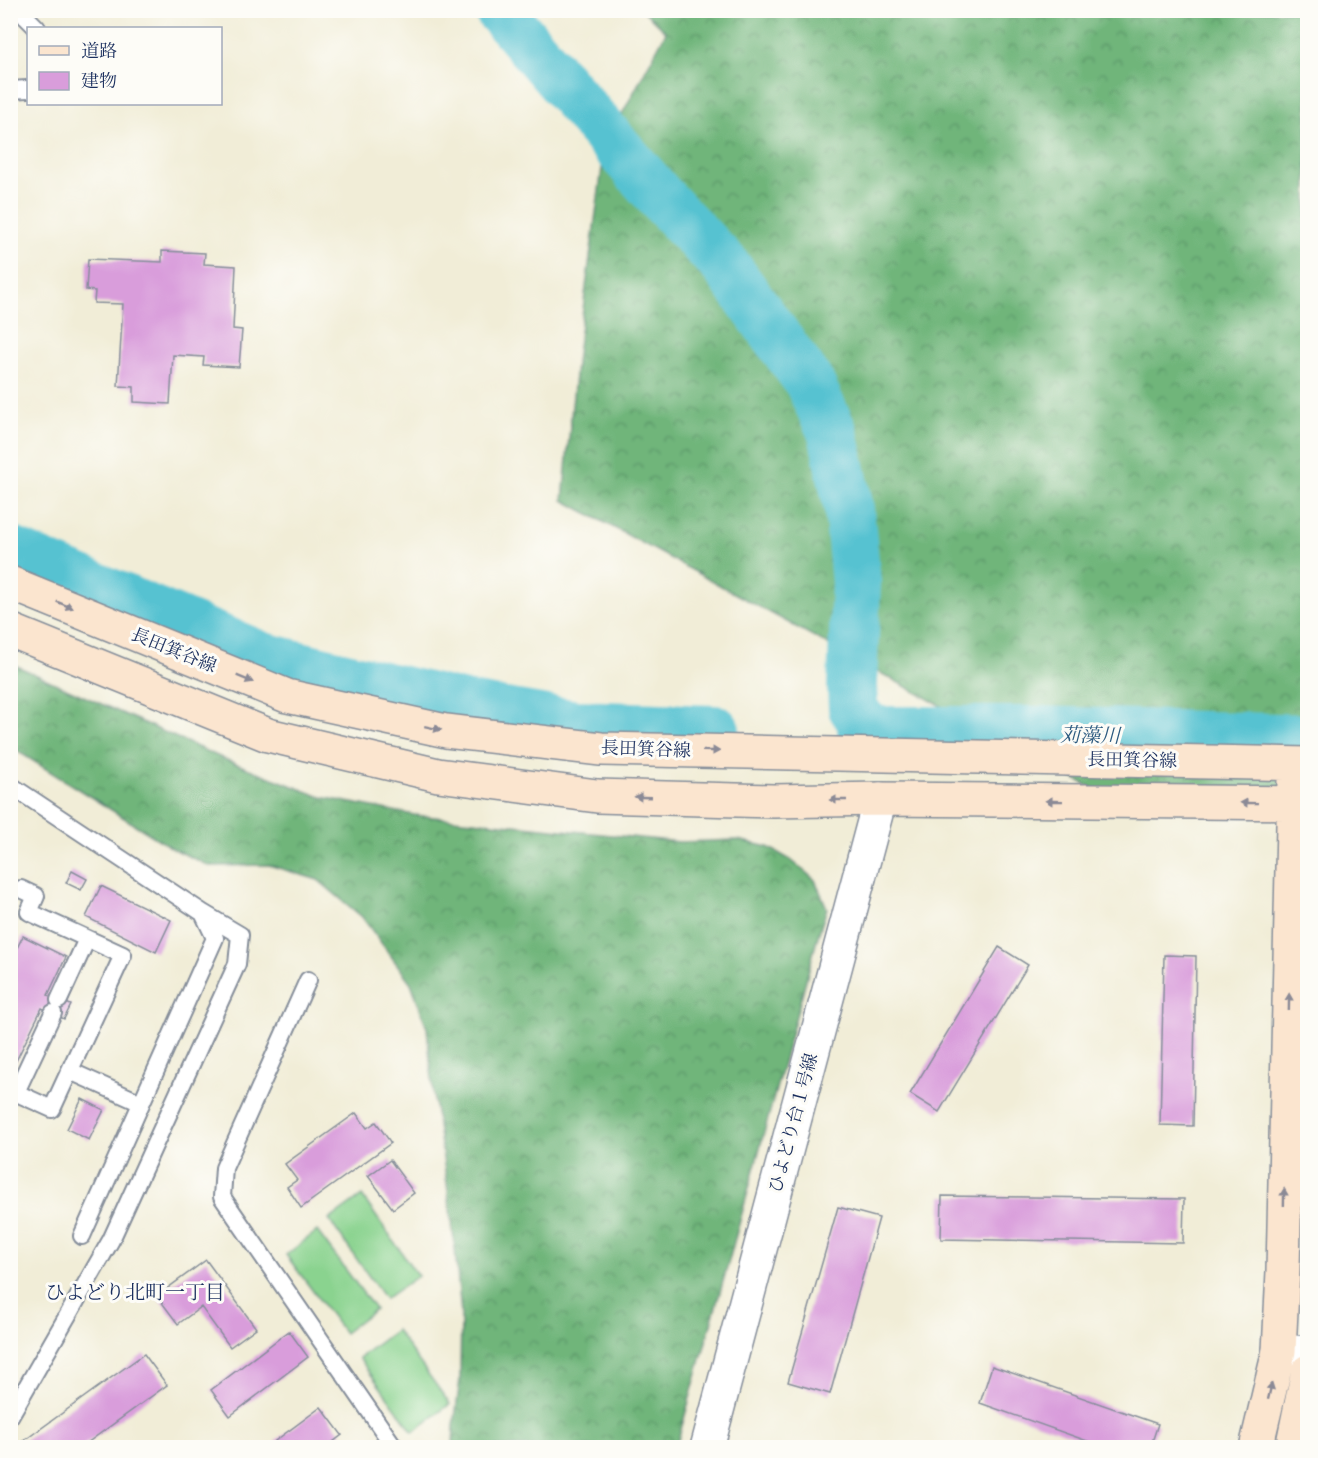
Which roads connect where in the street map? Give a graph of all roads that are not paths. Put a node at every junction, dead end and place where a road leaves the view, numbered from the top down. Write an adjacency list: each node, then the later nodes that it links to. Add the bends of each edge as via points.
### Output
1 (19, 10): 2 (lane)
2 (36, 27)
3 (10, 90): 4 (lane)
4 (27, 90)
5 (10, 583): 7 (street, 長田箕谷線, one-way to 7, via 287,696 446,730 601,749)
6 (10, 630): 9 (street, one-way to 6, via 597,796 438,775 268,735)
7 (1301, 764): 10 (street)
8 (10, 785): 12 (lane)
9 (880, 800): 10 (street, one-way to 9); 23 (street, ひよどり台１号線)
10 (1301, 803): 19 (street, one-way to 10, via 1282,1271)
11 (21, 889): 13 (lane, via 36,896 29,912)
12 (203, 913): 17 (lane, via 215,938); 21 (lane, via 240,935 237,964 111,1240)
13 (87, 939): 15 (lane, via 123,955); 16 (lane)
14 (308, 980): 22 (lane, via 224,1167 222,1197)
15 (70, 1071): 16 (lane, via 52,1109); 17 (lane)
16 (13, 1091)
17 (141, 1103): 18 (lane)
18 (82, 1236)
19 (1293, 1352): 24 (street, one-way to 19)
20 (1308, 1371): 25 (street)
21 (10, 1416)
22 (395, 1448)
23 (707, 1448)
24 (1256, 1448)
25 (1292, 1448)

